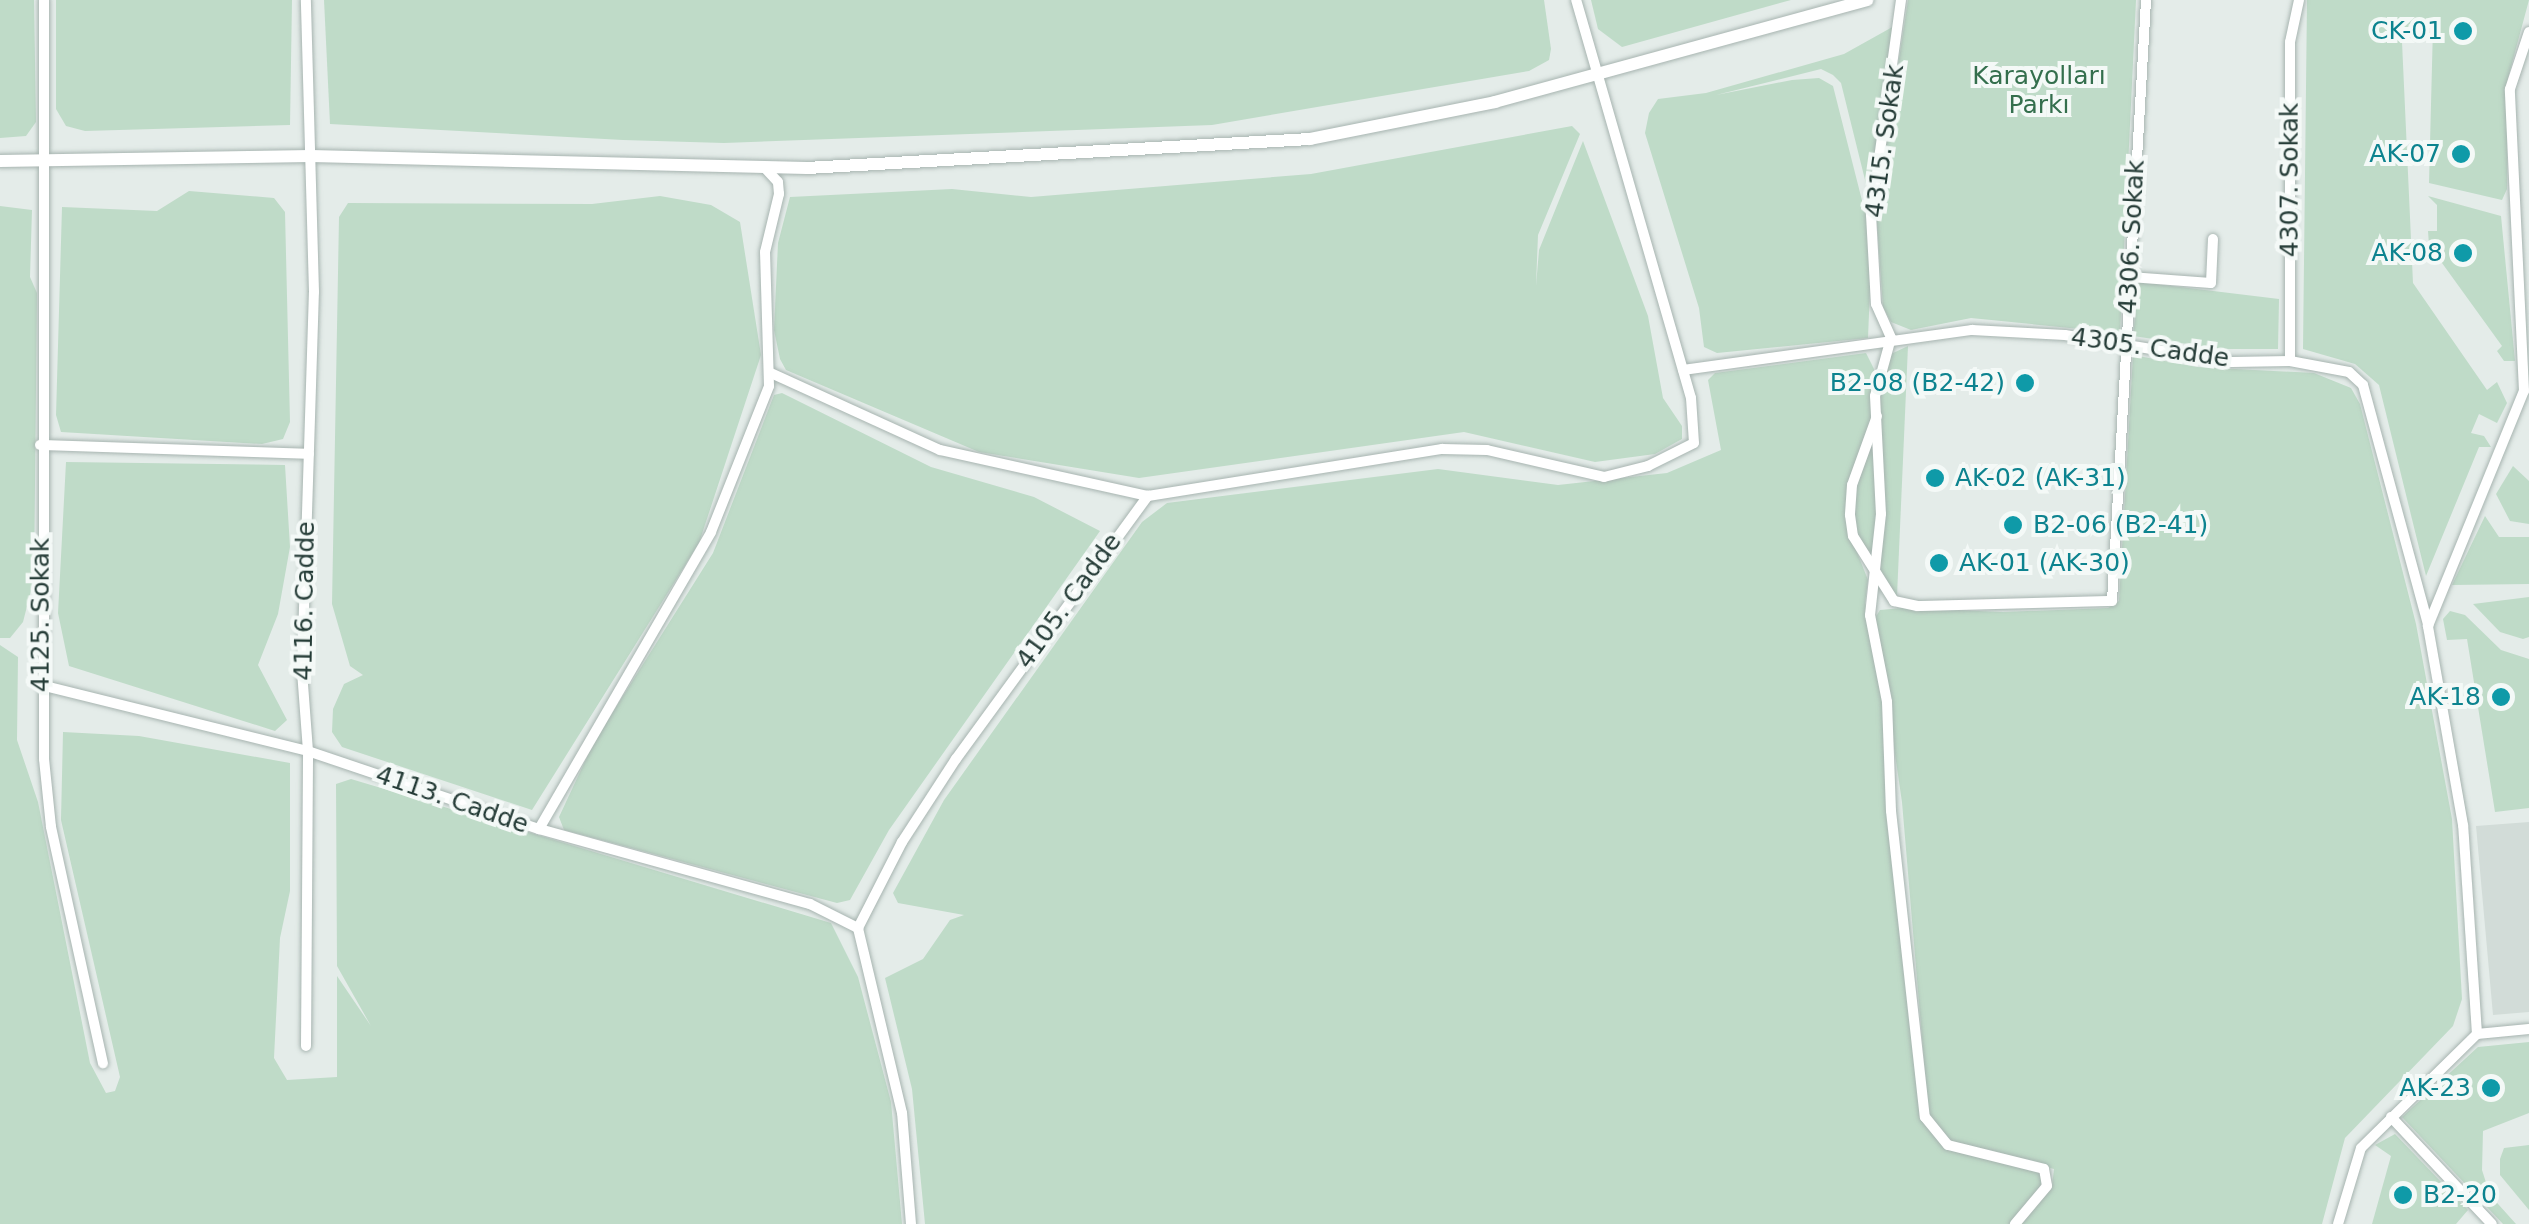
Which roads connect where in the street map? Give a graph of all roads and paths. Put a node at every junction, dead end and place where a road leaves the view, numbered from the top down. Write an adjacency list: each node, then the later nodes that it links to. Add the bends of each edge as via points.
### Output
1 (44, 0): 12 (street, 4125. Sokak)
2 (306, 0): 10 (street, 4116. Cadde)
3 (1576, 0): 9 (street)
4 (1867, 0): 9 (street)
5 (1902, 0): 16 (street, 4315. Sokak, via 1871,216 1876,304)
6 (2146, 0): 15 (street, 4306. Sokak)
7 (2299, 0): 18 (street, 4307. Sokak, via 2290,42)
8 (2529, 32): 21 (street, via 2510,89)
9 (1598, 72): 13 (street, via 1495,102 1310,140); 19 (street)
10 (312, 156): 12 (street); 13 (street); 24 (street, 4116. Cadde)
11 (0, 160): 12 (street)
12 (48, 160): 23 (street, 4125. Sokak)
13 (764, 166): 20 (street, via 779,194 764,252)
14 (2214, 239): 15 (street, via 2211,283)
15 (2130, 276): 17 (street, 4306. Sokak)
16 (1892, 338): 17 (street, 4305. Cadde, via 1972,330); 19 (street, 4305. Cadde); 22 (street, via 1878,370)
17 (2127, 345): 18 (street, 4305. Cadde, via 2232,362); 26 (street, 4306. Sokak, via 2116,593 2100,604 1917,606 1894,601)
18 (2290, 361): 27 (street, 4305. Cadde, via 2329,365 2363,385)
19 (1683, 370): 25 (street, via 1694,443 1648,466 1604,477 1487,450 1442,448)
20 (770, 374): 25 (street, via 940,450); 30 (street, via 711,532)
21 (2527, 392): 27 (street)
22 (1877, 414): 26 (street); 26 (street, via 1852,485 1850,514 1853,536)
23 (40, 446): 24 (street); 28 (street, 4125. Sokak)
24 (309, 454): 29 (street, 4116. Cadde, via 302,672)
25 (1148, 496): 31 (street, 4105. Cadde, via 956,759 902,842)
26 (1874, 577): 38 (street, via 1870,615 1887,702 1890,810 1925,1117 1948,1145 2044,1169 2046,1186)
27 (2428, 626): 33 (street, 4305. Cadde, via 2463,825)
28 (41, 685): 29 (street, 4113. Cadde); 35 (street, 4125. Sokak, via 52,826)
29 (308, 751): 30 (street, 4113. Cadde); 34 (street, 4116. Cadde)
30 (540, 830): 31 (street, 4113. Cadde, via 810,904)
31 (858, 928): 37 (street, via 902,1113)
32 (2529, 1029): 33 (street)
33 (2478, 1034): 36 (street)
34 (306, 1046)
35 (103, 1063)
36 (2391, 1117): 39 (street, via 2360,1148); 40 (street)
37 (911, 1224)
38 (2015, 1224)
39 (2338, 1224)
40 (2492, 1224)

